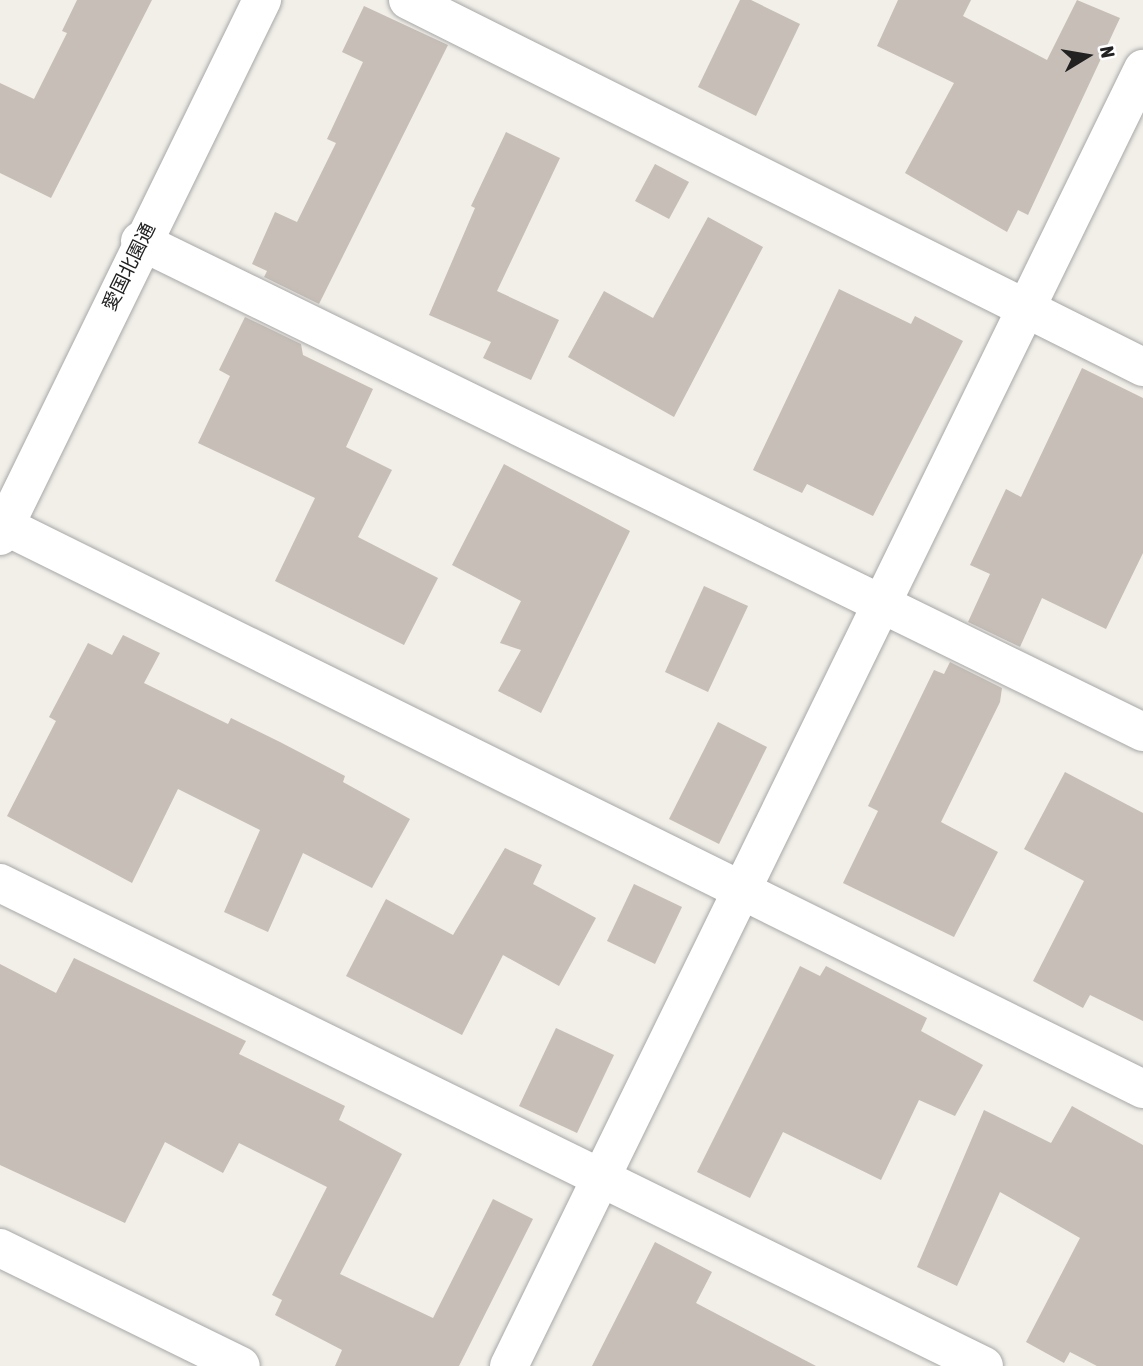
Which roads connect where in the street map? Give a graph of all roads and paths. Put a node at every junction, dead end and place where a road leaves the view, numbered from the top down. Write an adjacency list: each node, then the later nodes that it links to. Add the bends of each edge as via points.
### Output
1 (262, 0): 4 (street, 愛国北園通)
2 (408, 0): 5 (street)
3 (1143, 69): 5 (street)
4 (140, 241): 7 (street, 愛国北園通); 8 (street)
5 (1026, 310): 6 (street); 8 (street)
6 (1143, 366)
7 (2, 531): 11 (street)
8 (878, 604): 9 (street); 11 (street)
9 (1143, 732)
10 (0, 883): 13 (street)
11 (742, 891): 12 (street); 13 (street)
12 (1143, 1089)
13 (600, 1178): 16 (street); 17 (street)
14 (0, 1248): 15 (street)
15 (241, 1366)
16 (509, 1366)
17 (984, 1366)

